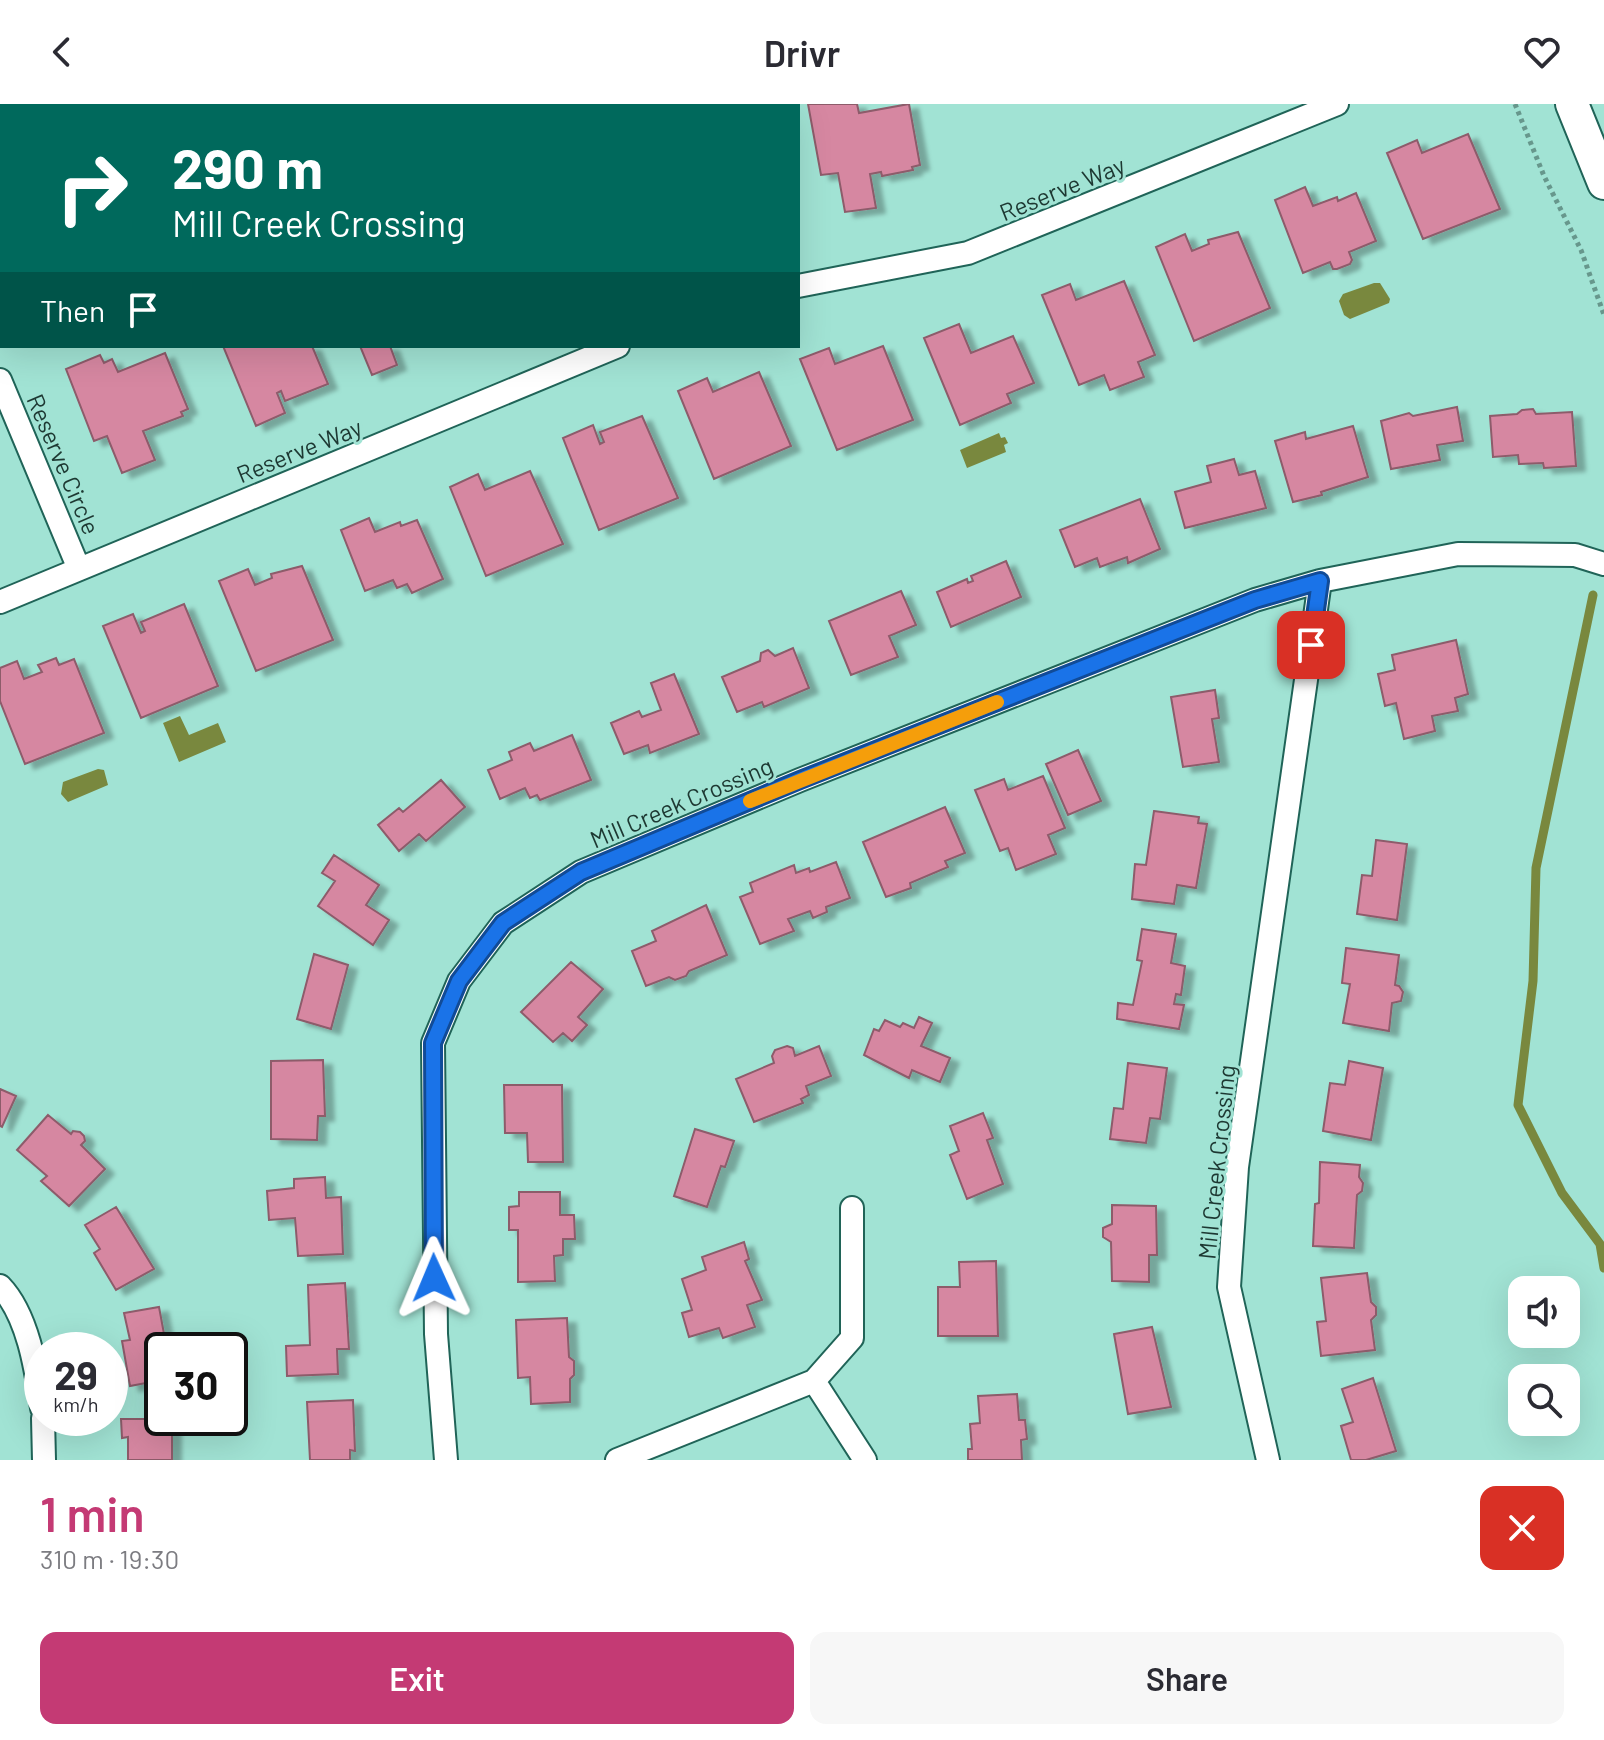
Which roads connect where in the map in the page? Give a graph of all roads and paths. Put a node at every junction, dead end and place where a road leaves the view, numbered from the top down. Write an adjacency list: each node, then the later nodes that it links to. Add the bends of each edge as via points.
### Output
1 (1337, 104): 5 (street, Reserve Way, via 968,253)
2 (1515, 104): 6 (path, via 1581,250)
3 (1572, 104): 4 (main road)
4 (1604, 183)
5 (800, 286)
6 (1604, 315)
7 (613, 348): 10 (street, Reserve Way)
8 (0, 380): 10 (street, Reserve Circle)
9 (1604, 564): 11 (street, Mill Creek Crossing, via 1575,555 1458,554)
10 (79, 569): 12 (street, Reserve Way)
11 (1320, 581): 19 (street, Mill Creek Crossing, via 1255,600 800,780 581,872 503,923 459,981 433,1043 436,1334); 22 (street, Mill Creek Crossing, via 1237,1167 1229,1287)
12 (0, 602)
13 (852, 1208): 16 (street, via 852,1338)
14 (0, 1286): 15 (street, via 11,1297)
15 (25, 1332)
16 (814, 1381): 20 (street); 21 (street)
17 (43, 1436): 18 (street)
18 (44, 1460)
19 (446, 1460)
20 (617, 1460)
21 (865, 1460)
22 (1268, 1460)

